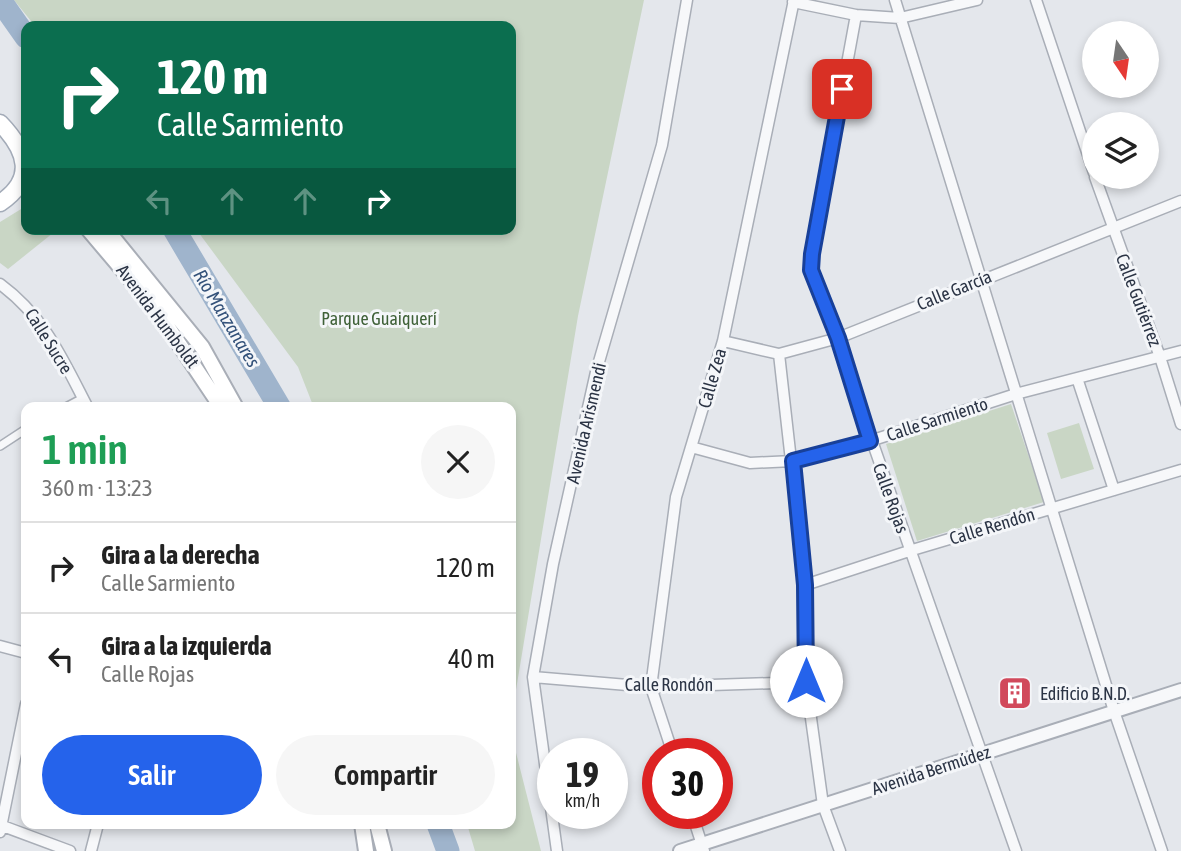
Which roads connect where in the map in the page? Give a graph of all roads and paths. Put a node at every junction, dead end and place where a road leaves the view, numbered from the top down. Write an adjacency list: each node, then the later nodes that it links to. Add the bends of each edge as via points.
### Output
1 (687, 0): 43 (street, Avenida Arismendi, via 662,145 597,372 553,564)
2 (895, 0): 7 (street)
3 (977, 0): 7 (street)
4 (1036, 0): 9 (street, Calle Gutiérrez)
5 (793, 1): 6 (street); 21 (street, Calle Zea)
6 (856, 15): 7 (street); 20 (street, Calle Rojas, via 811,270)
7 (900, 18): 18 (street)
8 (0, 123): 10 (main road)
9 (1082, 139)
10 (20, 143)
11 (1099, 189): 15 (street, Calle Gutiérrez)
12 (21, 190): 14 (main road)
13 (1181, 201): 15 (street, Calle García)
14 (0, 203)
15 (1111, 227): 18 (street, Calle García); 24 (street, Calle Gutiérrez)
16 (93, 235): 28 (main road, Avenida Humboldt, via 155,308)
17 (111, 235): 29 (main road, Avenida Humboldt, via 202,347)
18 (981, 279): 20 (street, Calle García); 26 (street)
19 (0, 284): 27 (street, Calle Sucre, via 25,302 48,333)
20 (838, 338): 23 (street, Calle García); 32 (street, Calle Rojas)
21 (723, 341): 23 (street, Calle García); 34 (street, Calle Zea)
22 (1181, 351): 24 (street, Calle Sarmiento)
23 (779, 354): 35 (street)
24 (1160, 357): 25 (street, Calle Sarmiento); 30 (street, Calle Gutiérrez)
25 (1077, 378): 26 (street, Calle Sarmiento); 37 (street)
26 (1016, 394): 32 (street, Calle Sarmiento); 38 (street)
27 (84, 402)
28 (218, 402)
29 (233, 402)
30 (1181, 424)
31 (21, 432): 33 (street)
32 (870, 441): 35 (street, Calle Sarmiento); 39 (street, Calle Rojas)
33 (0, 446)
34 (691, 447): 35 (street, Calle Sarmiento, via 750,463); 45 (street, Calle Zea, via 676,497)
35 (793, 461): 40 (street)
36 (1181, 470): 37 (street, Calle Rendón)
37 (1114, 490): 38 (street, Calle Rendón)
38 (1052, 508): 39 (street, Calle Rendón); 47 (street)
39 (909, 551): 40 (street, Calle Rendón); 50 (street, Calle Rojas)
40 (805, 585): 44 (street)
41 (0, 649): 42 (street)
42 (21, 652)
43 (533, 677): 45 (street, Calle Rondón); 62 (street, Avenida Arismendi)
44 (806, 681): 45 (street, Calle Rondón); 51 (street)
45 (651, 687): 49 (street, Calle Zea)
46 (1181, 690): 47 (street, Avenida Bermúdez)
47 (1114, 711): 50 (street, Avenida Bermúdez); 66 (street)
48 (21, 728): 52 (street)
49 (668, 738)
50 (983, 754): 51 (street, Avenida Bermúdez); 65 (street, Calle Rojas)
51 (823, 805): 57 (street, Avenida Bermúdez); 64 (street)
52 (0, 828): 58 (street)
53 (97, 829): 59 (street)
54 (363, 829): 60 (main road)
55 (378, 829): 61 (main road)
56 (697, 829): 57 (street)
57 (703, 847): 63 (street, Avenida Bermúdez)
58 (70, 851)
59 (91, 851)
60 (366, 851)
61 (384, 851)
62 (557, 851)
63 (680, 851)
64 (839, 851)
65 (1016, 851)
66 (1162, 851)

